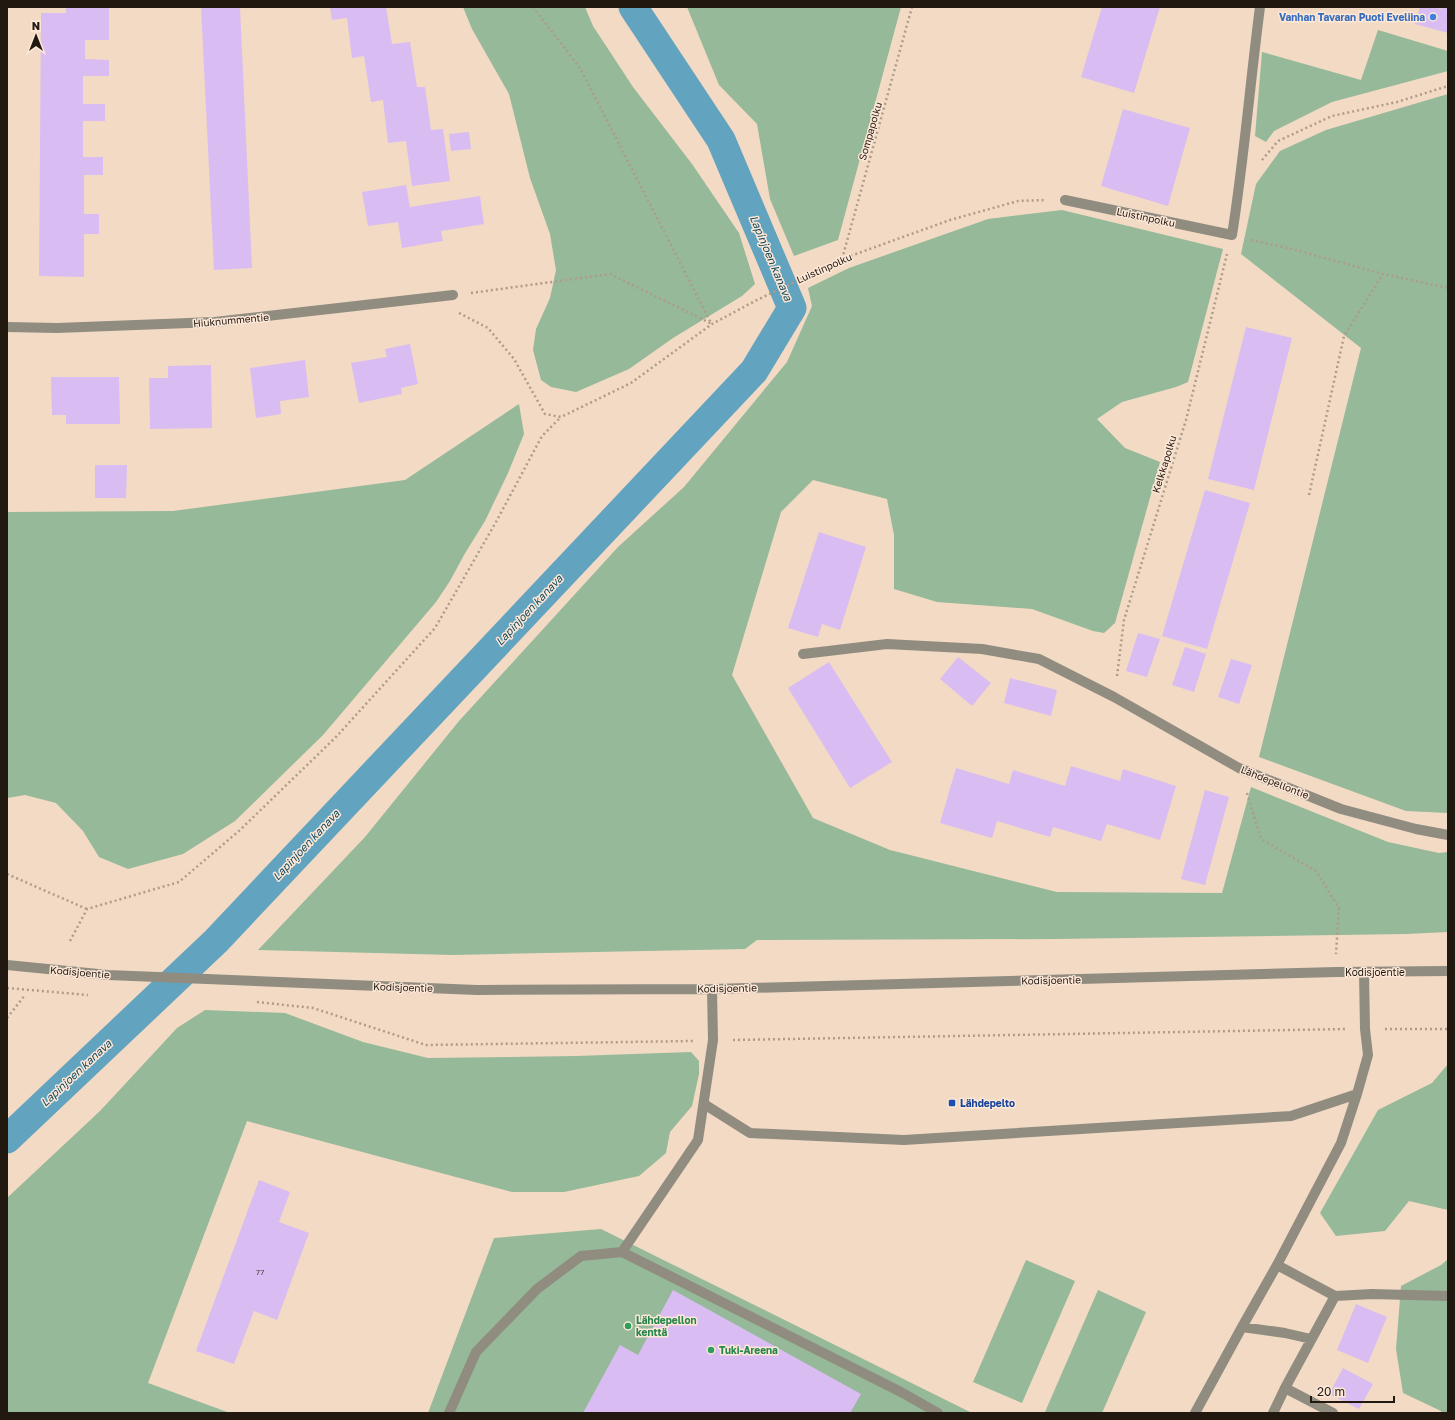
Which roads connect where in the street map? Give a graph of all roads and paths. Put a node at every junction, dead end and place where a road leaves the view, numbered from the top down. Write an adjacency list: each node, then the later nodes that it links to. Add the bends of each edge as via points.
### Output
1 (533, 7): 12 (path, via 580,68)
2 (912, 7): 8 (path, Sompapolku)
3 (1260, 7): 5 (street)
4 (1448, 86): 5 (path, via 1397,102 1332,116 1278,141)
5 (1240, 186): 7 (street)
6 (1065, 200): 7 (street, Luistinpolku); 8 (path, Luistinpolku, via 1018,201 950,220)
7 (1232, 235): 9 (path); 17 (path, Kelkkapolku, via 1186,420 1124,620)
8 (842, 259): 12 (path, Luistinpolku)
9 (1383, 274): 10 (path); 15 (path, via 1344,336)
10 (1448, 288)
11 (453, 296): 12 (path, via 610,274); 13 (street, Hiuknummentie, via 215,322 57,328); 14 (path, via 460,314 488,328 514,359 545,414)
12 (712, 324): 14 (path, Luistinpolku, via 631,383)
13 (7, 327)
14 (561, 417): 21 (path, Luistinpolku, via 542,436 435,628 336,738 240,830 179,882)
15 (1309, 495)
16 (803, 654): 17 (street, Lähdepellontie, via 887,644 982,649 1039,659)
17 (1114, 697): 18 (street, Lähdepellontie)
18 (1239, 768): 19 (street, Lähdepellontie, via 1341,809 1416,829); 25 (path, via 1261,839 1316,871 1339,908)
19 (1448, 834)
20 (7, 874): 21 (path)
21 (88, 910): 22 (path)
22 (70, 941)
23 (7, 965): 28 (street, Kodisjoentie, via 108,975 477,990)
24 (1448, 971): 26 (street, Kodisjoentie)
25 (1336, 972): 26 (street, Kodisjoentie); 28 (street, Kodisjoentie)
26 (1364, 973): 34 (street)
27 (7, 988): 30 (path)
28 (712, 988): 36 (street)
29 (25, 995): 32 (path)
30 (94, 995)
31 (250, 1002): 36 (path, via 313,1008 426,1045)
32 (7, 1018)
33 (1448, 1026): 35 (path)
34 (1365, 1029): 35 (path); 36 (path); 37 (street, via 1368,1055)
35 (1447, 1029)
36 (713, 1040): 38 (street)
37 (1357, 1094): 38 (street, via 1291,1116 904,1140 750,1133); 40 (street, via 1341,1142)
38 (704, 1104): 39 (street, via 698,1140)
39 (622, 1252): 46 (street, via 581,1256 537,1289 476,1352); 47 (street)
40 (1277, 1265): 41 (street); 43 (street)
41 (1334, 1296): 42 (street); 44 (street)
42 (1448, 1296)
43 (1242, 1326): 44 (street); 48 (street)
44 (1311, 1338): 45 (street)
45 (1285, 1388): 49 (street); 50 (street)
46 (449, 1413)
47 (938, 1413)
48 (1196, 1413)
49 (1273, 1413)
50 (1333, 1413)

